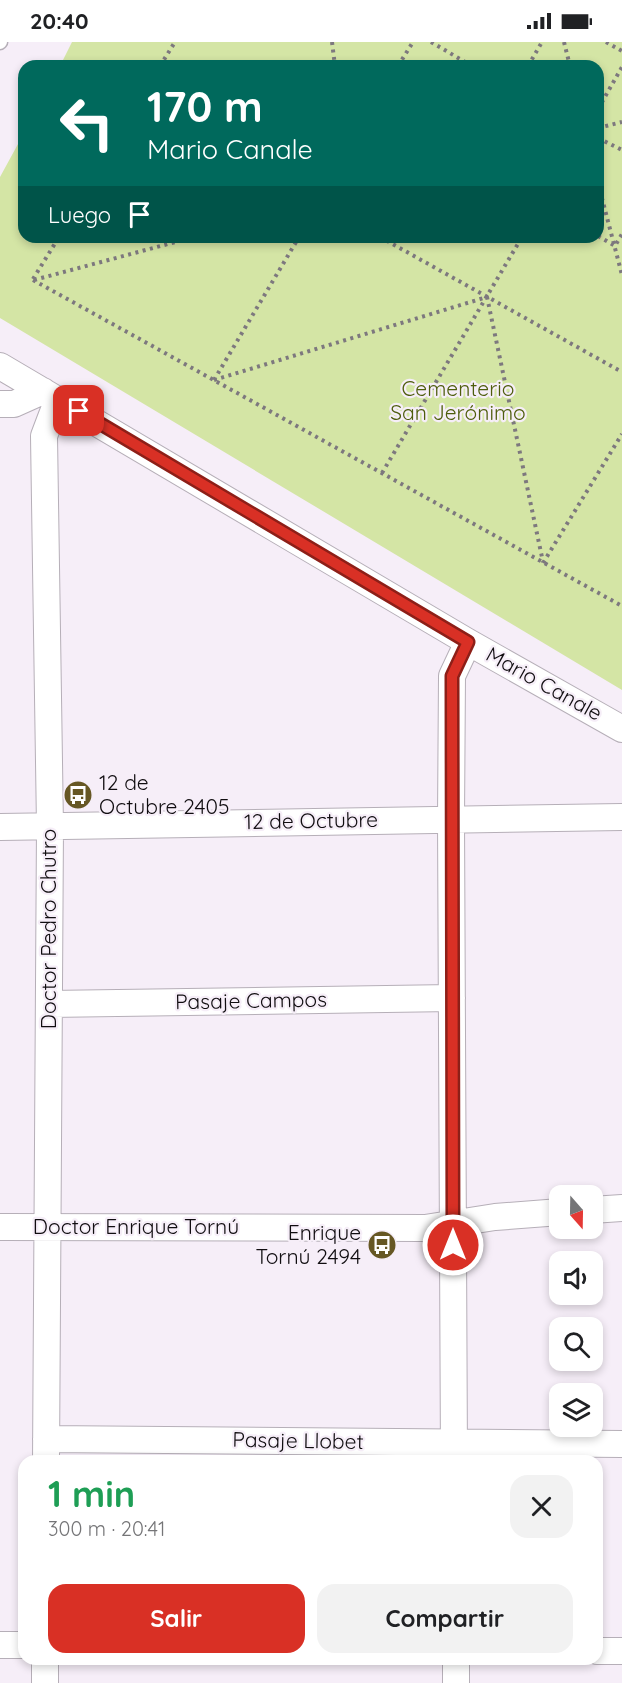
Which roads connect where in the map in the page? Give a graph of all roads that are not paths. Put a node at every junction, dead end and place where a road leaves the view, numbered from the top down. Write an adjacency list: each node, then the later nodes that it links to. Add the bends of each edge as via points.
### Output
1 (0, 366): 2 (street, Mario Canale)
2 (51, 395): 3 (street); 4 (street, Mario Canale); 9 (street, Doctor Pedro Chutro, via 44,436)
3 (0, 404)
4 (468, 642): 5 (street, Mario Canale); 7 (street, via 452,676)
5 (622, 729)
6 (622, 817): 7 (street, 12 de Octubre)
7 (451, 819): 9 (street, 12 de Octubre); 10 (street)
8 (0, 827): 9 (street, 12 de Octubre)
9 (50, 827): 11 (street, Doctor Pedro Chutro)
10 (452, 998): 11 (street, Pasaje Campos); 15 (street)
11 (49, 1004): 17 (street, Doctor Pedro Chutro)
12 (622, 1208): 13 (street)
13 (603, 1209)
14 (549, 1213): 15 (street, Doctor Enrique Tornú)
15 (453, 1223): 17 (street, Doctor Enrique Tornú, via 425,1228); 20 (street)
16 (0, 1227): 17 (street, Doctor Enrique Tornú)
17 (48, 1227): 19 (street, Doctor Pedro Chutro)
18 (622, 1444): 20 (street, Pasaje Llobet)
19 (46, 1450): 20 (street, Pasaje Llobet)
20 (454, 1452)
21 (0, 1645): 22 (street)
22 (18, 1645)
23 (603, 1651): 24 (street)
24 (622, 1651)
25 (45, 1665): 27 (street)
26 (456, 1665): 28 (street)
27 (45, 1683)
28 (456, 1683)

